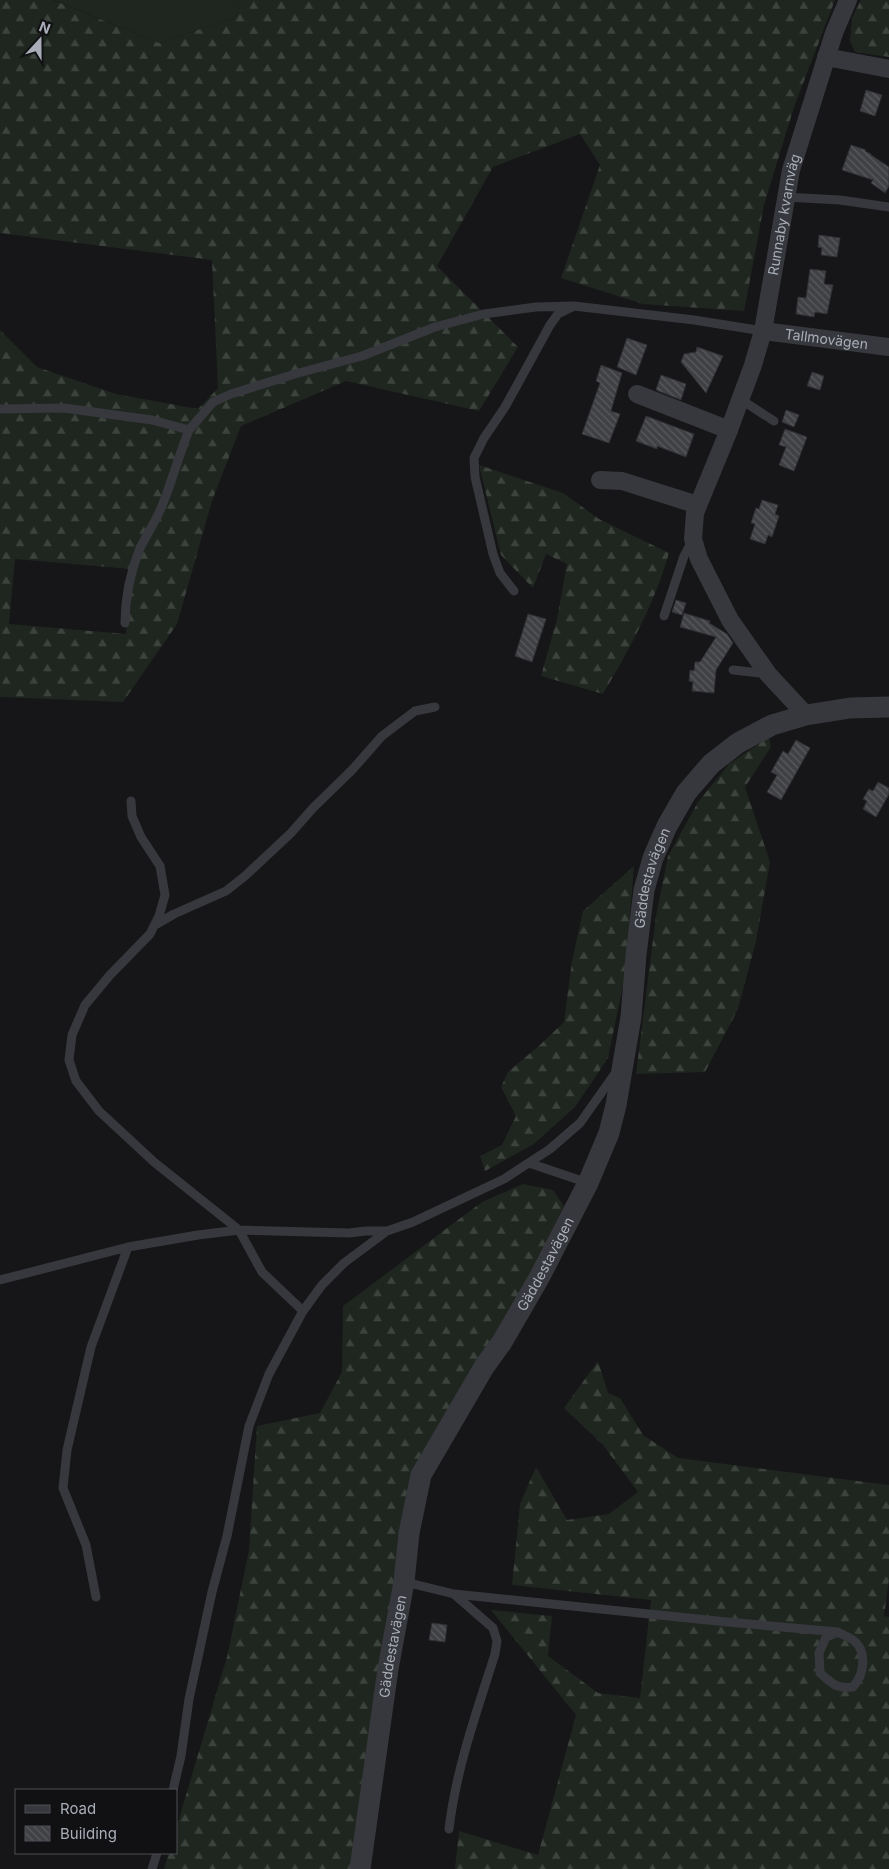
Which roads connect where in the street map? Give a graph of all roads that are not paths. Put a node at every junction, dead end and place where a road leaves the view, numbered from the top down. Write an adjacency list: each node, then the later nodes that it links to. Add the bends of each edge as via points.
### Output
1 (848, 0): 2 (street, Runnaby kvarnväg)
2 (826, 56): 3 (street); 4 (street, Runnaby kvarnväg)
3 (889, 69)
4 (785, 196): 5 (lane); 7 (street, Runnaby kvarnväg)
5 (889, 207)
6 (574, 306): 7 (lane); 13 (lane, via 508,310 435,327 362,356 231,394 213,402); 18 (lane, via 558,314 550,325 474,458 475,477 493,554 500,573)
7 (763, 331): 8 (street, Tallmovägen); 10 (street, Runnaby kvarnväg)
8 (889, 347)
9 (637, 394): 14 (street)
10 (740, 399): 12 (lane); 14 (street, Runnaby kvarnväg)
11 (0, 409): 13 (lane, via 64,408 152,420)
12 (774, 421)
13 (189, 430): 20 (lane, via 169,489 137,556 125,601)
14 (728, 430): 16 (street, Runnaby kvarnväg)
15 (600, 480): 16 (street, via 622,481)
16 (698, 506): 17 (street, Runnaby kvarnväg)
17 (693, 539): 19 (lane); 22 (street, Runnaby kvarnväg, via 699,559 730,620)
18 (514, 591)
19 (664, 616)
20 (125, 623)
21 (733, 670): 22 (lane)
22 (768, 674): 25 (street, Runnaby kvarnväg)
23 (435, 707): 27 (lane, via 415,711 382,736 291,833 226,891)
24 (889, 707): 25 (street, Gäddestavägen, via 850,708)
25 (806, 715): 28 (street, Gäddestavägen, via 772,725 738,743 711,764 686,793 667,826 644,890)
26 (131, 801): 27 (lane, via 132,816 141,837 160,866 165,896)
27 (153, 927): 31 (lane, via 86,1005 72,1035 69,1060 76,1081 98,1111 154,1162)
28 (625, 1055): 29 (lane, via 613,1078 580,1123); 30 (street, Gäddestavägen, via 616,1106)
29 (529, 1163): 30 (lane); 32 (lane, via 504,1179)
30 (588, 1183): 36 (street, Gäddestavägen, via 521,1310 420,1474)
31 (239, 1230): 32 (lane); 33 (lane); 35 (lane, via 262,1272)
32 (387, 1231): 35 (lane, via 344,1263)
33 (128, 1248): 34 (lane); 38 (lane, via 91,1347 66,1459 64,1488 86,1545)
34 (0, 1280)
35 (303, 1311): 40 (lane, via 269,1374 249,1426 189,1699)
36 (404, 1582): 37 (lane); 44 (street, Gäddestavägen)
37 (454, 1594): 39 (lane); 41 (lane, via 493,1628 497,1642 464,1758)
38 (96, 1597)
39 (838, 1632): 39 (lane, via 855,1641 861,1654 863,1668 853,1687 841,1688 820,1673 819,1653 826,1637)
40 (173, 1789)
41 (449, 1829)
42 (157, 1854): 43 (lane)
43 (152, 1869)
44 (360, 1869)

